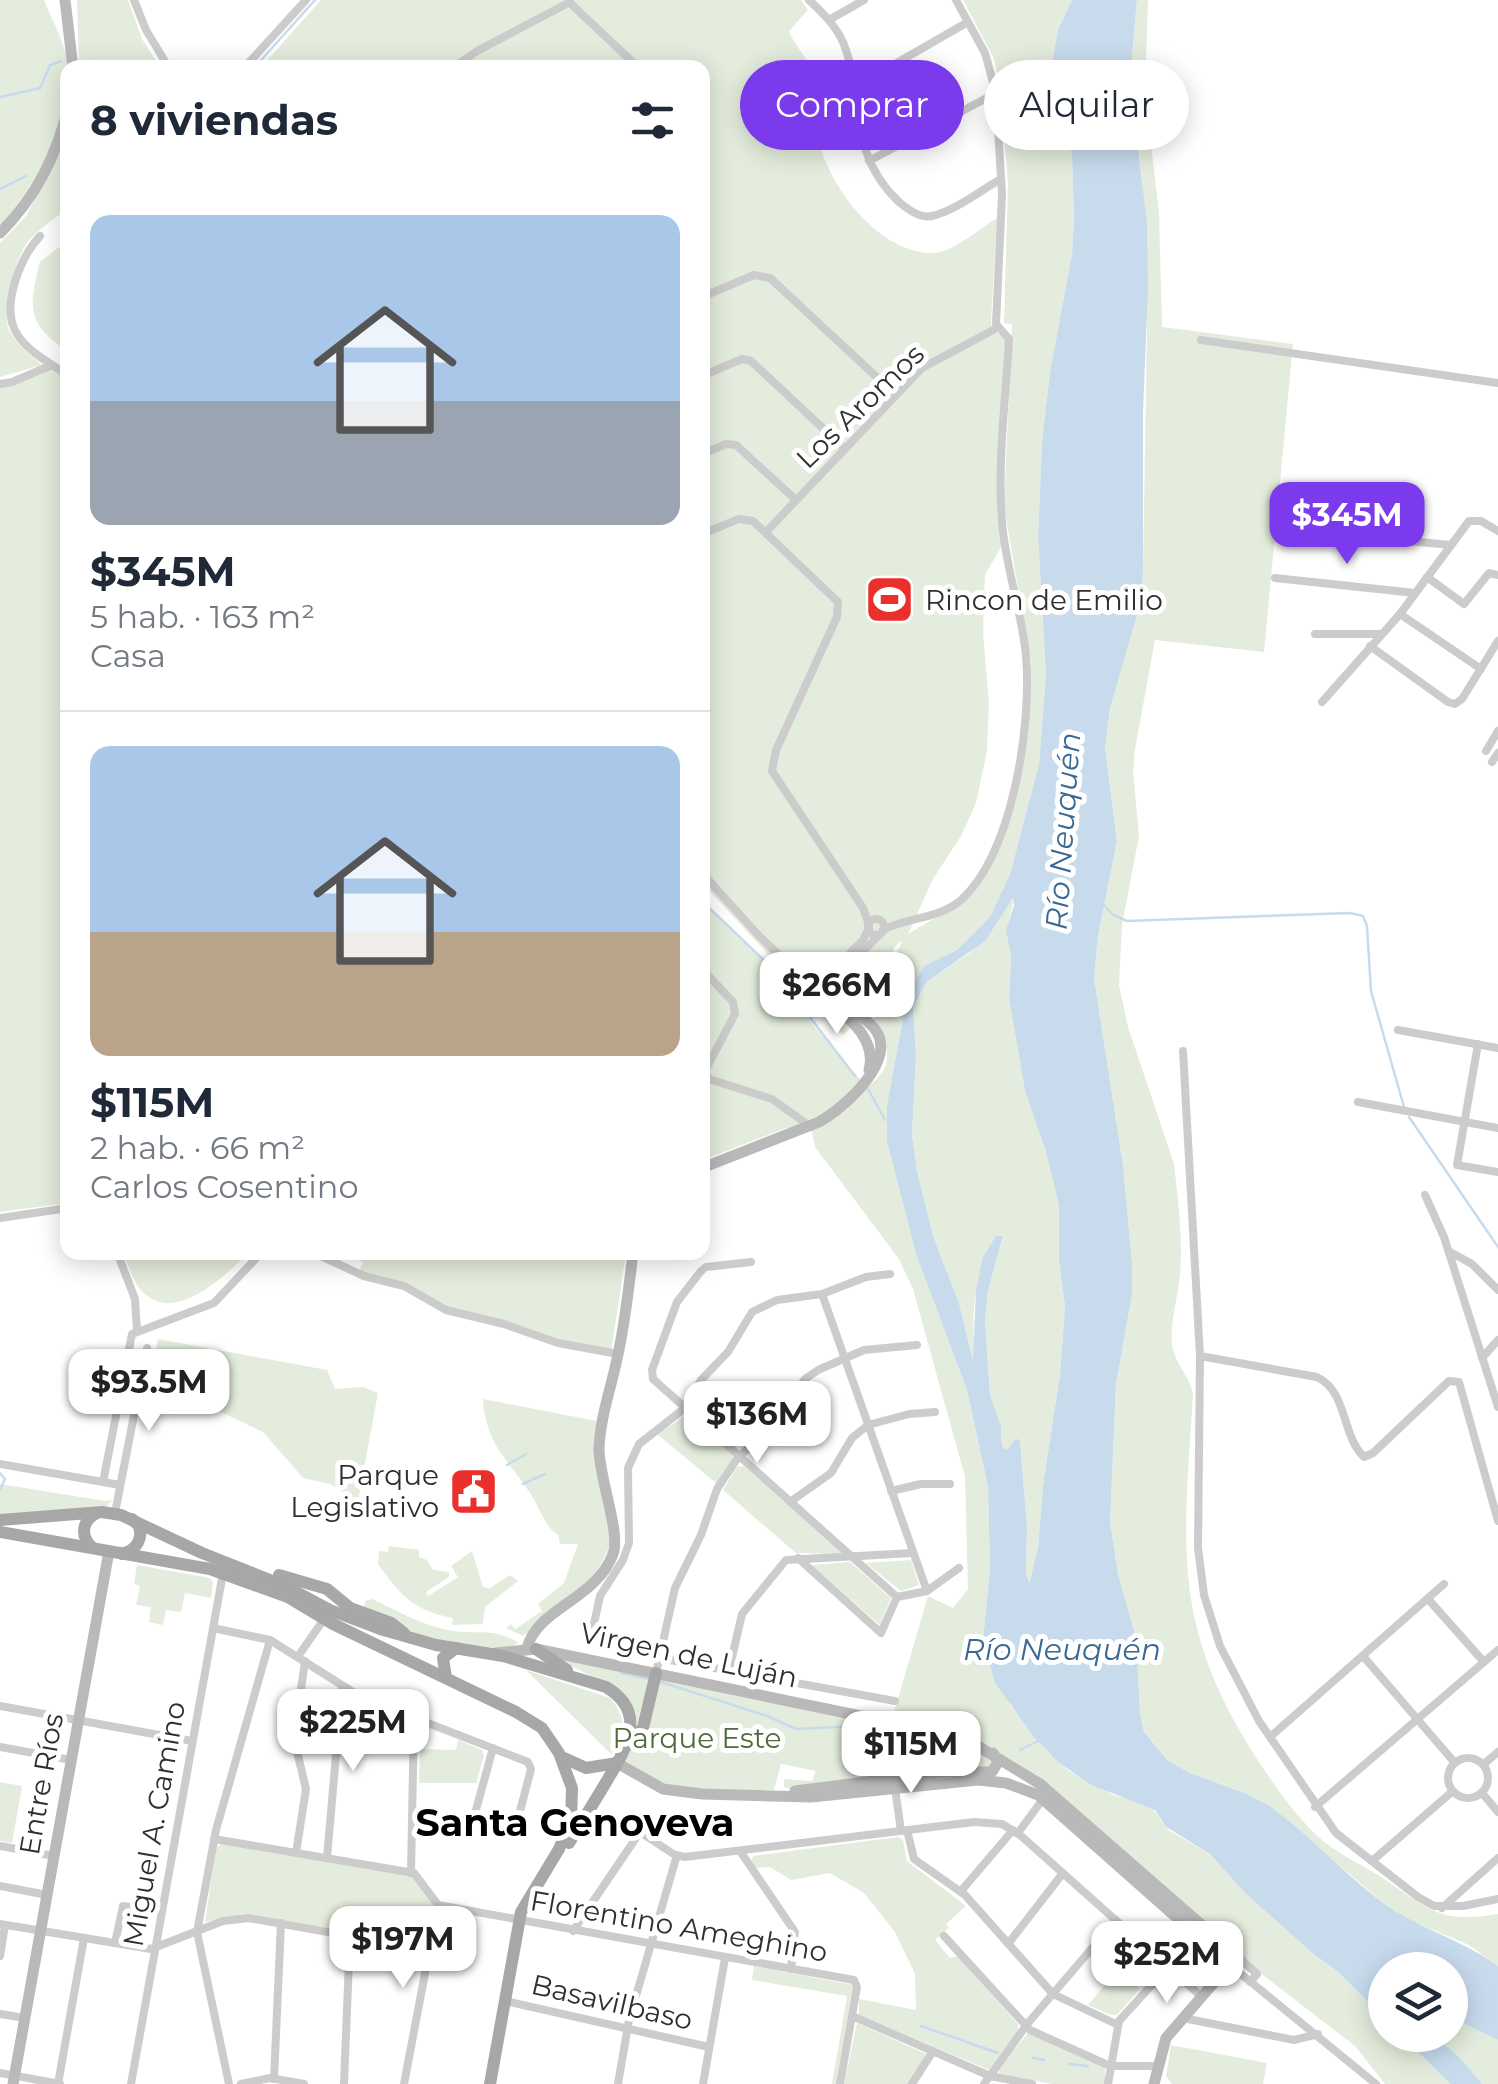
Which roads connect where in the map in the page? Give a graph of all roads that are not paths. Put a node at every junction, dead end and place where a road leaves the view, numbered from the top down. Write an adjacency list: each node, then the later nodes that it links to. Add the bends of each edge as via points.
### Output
1 (68, 0): 10 (street)
2 (134, 0): 11 (street)
3 (306, 0): 12 (street)
4 (809, 0): 8 (street)
5 (864, 0): 8 (street)
6 (956, 0): 9 (street)
7 (568, 1): 13 (street); 14 (street)
8 (830, 20): 15 (street)
9 (968, 22): 16 (street); 17 (street)
10 (71, 60)
11 (164, 60)
12 (251, 60)
13 (464, 60)
14 (631, 60)
15 (847, 60)
16 (902, 60)
17 (987, 60)
18 (984, 100): 22 (street)
19 (60, 134): 24 (street, via 38,183)
20 (866, 150): 22 (street)
21 (999, 150): 23 (street)
22 (869, 161): 23 (street, via 898,201 924,216)
23 (1001, 179): 27 (street)
24 (0, 233)
25 (40, 236): 29 (street, via 18,276 11,321 17,336)
26 (710, 294): 34 (street, via 754,275 770,278)
27 (997, 328): 34 (street, Los Aromos, via 927,364); 60 (street, via 1009,338 1002,524 1027,666 1017,784 988,863 970,890 949,908)
28 (1201, 340): 32 (street)
29 (52, 364): 30 (street); 33 (street)
30 (60, 370)
31 (710, 373): 35 (street, via 751,361)
32 (1498, 383)
33 (0, 384)
34 (896, 396): 35 (street, Los Aromos)
35 (845, 448): 37 (street, Los Aromos)
36 (710, 451): 37 (street, via 736,445)
37 (796, 500): 40 (street, Los Aromos)
38 (710, 531): 40 (street, via 744,518)
39 (1498, 531): 42 (street, via 1473,519)
40 (766, 532): 58 (street, via 839,605 772,771)
41 (1321, 533): 42 (street)
42 (1451, 545): 44 (street)
43 (1498, 575): 44 (street, via 1483,577 1464,604)
44 (1427, 577): 46 (street)
45 (1275, 578): 46 (street)
46 (1415, 594): 47 (street)
47 (1400, 614): 49 (street); 53 (street)
48 (1315, 634): 49 (street)
49 (1380, 634): 51 (street)
50 (1498, 641): 52 (street)
51 (1370, 646): 53 (street, via 1456,704); 54 (street)
52 (1495, 653): 53 (street)
53 (1481, 669)
54 (1322, 702)
55 (1498, 731): 56 (street)
56 (1486, 751)
57 (710, 882): 61 (street)
58 (863, 908): 59 (street); 60 (street)
59 (869, 926): 60 (street); 60 (street, via 873,934); 63 (street)
60 (881, 926): 63 (street)
61 (796, 968): 63 (street); 64 (street)
62 (710, 978): 69 (street, via 733,1002 735,1014)
63 (830, 982): 64 (street, via 829,994); 71 (street, via 880,1038 878,1062)
64 (819, 993): 71 (street, via 868,1042 871,1062)
65 (1398, 1030): 66 (street)
66 (1478, 1044): 67 (street); 73 (street)
67 (1498, 1048)
68 (1183, 1051): 96 (street)
69 (710, 1062)
70 (710, 1079): 74 (street, via 772,1098)
71 (862, 1083): 74 (street)
72 (1358, 1102): 73 (street)
73 (1465, 1122): 75 (street); 77 (street, via 1457,1165)
74 (811, 1126): 76 (street)
75 (1498, 1128)
76 (710, 1165)
77 (1498, 1172)
78 (1424, 1195): 81 (street)
79 (60, 1209): 80 (street)
80 (0, 1218)
81 (1450, 1252): 88 (street); 97 (street)
82 (119, 1260): 90 (street, via 136,1299)
83 (255, 1260): 90 (street, via 214,1304)
84 (329, 1260): 94 (street, via 404,1286 446,1310)
85 (632, 1260): 94 (street)
86 (751, 1262): 99 (street, via 706,1267 676,1302 651,1374)
87 (890, 1274): 89 (street)
88 (1498, 1290)
89 (822, 1294): 95 (street); 99 (street, via 777,1300 752,1312)
90 (138, 1331): 104 (street, via 130,1340)
91 (1498, 1340): 97 (street)
92 (916, 1345): 95 (street)
93 (146, 1348): 106 (street)
94 (618, 1354): 131 (street, via 599,1451 613,1554 587,1591 538,1625)
95 (844, 1356): 101 (street); 102 (street, via 805,1380 772,1431)
96 (1200, 1356): 113 (street, via 1326,1382 1364,1457 1449,1380 1460,1382); 148 (street, via 1200,1573 1226,1660)
97 (1482, 1358): 98 (street)
98 (1497, 1400)
99 (685, 1408): 102 (street); 128 (street, via 645,1438 630,1460 629,1544 591,1628 598,1638)
100 (935, 1412): 101 (street)
101 (868, 1425): 107 (street); 108 (street, via 830,1473)
102 (740, 1456): 108 (street); 129 (street, via 717,1490 675,1588)
103 (0, 1464): 104 (street)
104 (103, 1482): 106 (street)
105 (950, 1484): 107 (street)
106 (120, 1485): 110 (street)
107 (892, 1491): 116 (street)
108 (790, 1502): 118 (street)
109 (97, 1513): 110 (main road); 112 (main road); 115 (main road, via 87,1520 86,1541)
110 (115, 1513): 111 (main road)
111 (132, 1519): 115 (main road, via 140,1538 134,1549); 130 (main road, via 337,1613)
112 (0, 1520)
113 (1498, 1521)
114 (0, 1532): 115 (main road)
115 (109, 1552): 120 (main road); 147 (street, Entre Ríos)
116 (913, 1553): 118 (street); 122 (street)
117 (798, 1558): 118 (street); 123 (street, via 881,1633); 138 (street, via 782,1562 746,1606)
118 (854, 1558): 123 (street)
119 (959, 1568): 122 (street)
120 (223, 1572): 125 (main road); 126 (street, Miguel A. Camino)
121 (1444, 1584): 124 (street)
122 (926, 1591): 123 (street)
123 (898, 1597)
124 (1428, 1599): 134 (street); 137 (street)
125 (324, 1619): 135 (street); 141 (main road)
126 (213, 1628): 127 (street); 149 (street, Miguel A. Camino)
127 (270, 1640): 135 (street); 171 (street)
128 (648, 1646): 129 (street); 139 (street)
129 (661, 1646): 136 (street)
130 (456, 1648): 133 (main road); 141 (main road, via 443,1658)
131 (531, 1648): 133 (street, Virgen de Luján); 139 (street, Virgen de Luján); 140 (main road)
132 (1498, 1650): 137 (street)
133 (492, 1653): 140 (main road)
134 (1363, 1656): 146 (street); 148 (street)
135 (302, 1658): 142 (street); 174 (street, via 294,1739 306,1789)
136 (659, 1658): 138 (street); 139 (street)
137 (1484, 1662): 146 (street)
138 (729, 1670): 143 (street)
139 (650, 1672): 151 (main road, via 643,1728); 153 (street, Virgen de Luján, via 963,1737)
140 (577, 1677): 151 (main road, via 624,1702 631,1728)
141 (446, 1678): 155 (main road, via 530,1719)
142 (342, 1686): 145 (street); 177 (street)
143 (895, 1701)
144 (0, 1706): 147 (street)
145 (414, 1718): 152 (street); 170 (street)
146 (1418, 1719): 157 (street); 165 (street)
147 (78, 1720): 149 (street); 156 (street, Entre Ríos)
148 (1270, 1738): 165 (street)
149 (192, 1740): 188 (street, Miguel A. Camino)
150 (0, 1747): 156 (street)
151 (626, 1747): 158 (main road)
152 (493, 1748): 167 (street, via 530,1765); 170 (street, via 471,1828)
153 (993, 1752): 163 (street, via 998,1765 991,1772); 164 (street, Virgen de Luján)
154 (1498, 1752): 159 (street)
155 (559, 1753): 158 (main road, via 581,1767); 190 (main road, via 572,1788 571,1820)
156 (71, 1760): 175 (street, Entre Ríos)
157 (1455, 1762): 159 (street, via 1471,1758); 161 (street, via 1448,1778)
158 (617, 1763): 163 (street, via 663,1788); 190 (main road)
159 (1484, 1764): 162 (street, via 1488,1782)
160 (895, 1788): 163 (street, via 811,1797); 164 (street, via 990,1780); 168 (street)
161 (1452, 1791): 162 (street, via 1470,1798); 179 (street)
162 (1482, 1793): 166 (street)
163 (756, 1794)
164 (1046, 1796): 169 (street); 206 (street, Virgen de Luján)
165 (1316, 1807): 179 (street)
166 (1498, 1812)
167 (520, 1831)
168 (904, 1831): 169 (street, via 979,1822); 173 (street); 183 (street, via 914,1859)
169 (1015, 1831): 181 (street); 183 (street)
170 (412, 1833): 180 (street)
171 (214, 1839): 174 (street); 195 (street)
172 (0, 1846): 175 (street)
173 (740, 1851): 176 (street); 208 (street, via 795,1932)
174 (296, 1853): 177 (street)
175 (54, 1856): 184 (street, Entre Ríos)
176 (677, 1856): 194 (street, via 640,1832); 201 (street)
177 (327, 1858): 180 (street)
178 (1498, 1858): 187 (street)
179 (1372, 1861): 187 (street)
180 (410, 1873): 186 (street)
181 (1064, 1874): 189 (street); 200 (street)
182 (0, 1886): 184 (street)
183 (961, 1892): 200 (street)
184 (47, 1895): 193 (street, Entre Ríos)
185 (1498, 1898): 187 (street)
186 (438, 1905): 190 (street, Florentino Ameghino); 203 (street)
187 (1442, 1908)
188 (161, 1910): 199 (street, via 123,1906); 202 (street, Miguel A. Camino)
189 (1116, 1920): 207 (street); 209 (street)
190 (519, 1921): 194 (street, Florentino Ameghino); 211 (main road)
191 (281, 1923): 195 (street, via 239,1918); 196 (street); 225 (street)
192 (3, 1924): 193 (street); 204 (street)
193 (40, 1930): 198 (street); 214 (street, Entre Ríos)
194 (574, 1931): 201 (street, Florentino Ameghino)
195 (198, 1932): 202 (street); 231 (street)
196 (350, 1936): 203 (street); 234 (street)
197 (944, 1936): 217 (street)
198 (84, 1938): 199 (street); 229 (street)
199 (115, 1943): 202 (street)
200 (1008, 1944): 209 (street)
201 (651, 1946): 205 (street, Florentino Ameghino); 218 (street)
202 (154, 1949): 230 (street, Miguel A. Camino)
203 (429, 1950): 235 (street)
204 (0, 1956)
205 (725, 1958): 208 (street, Florentino Ameghino); 220 (street)
206 (1234, 1960): 210 (street); 219 (street, Virgen de Luján)
207 (1168, 1967): 210 (street); 216 (street)
208 (790, 1969): 213 (street, Florentino Ameghino, via 856,1982)
209 (1053, 1994): 216 (street); 217 (street)
210 (1202, 1997): 215 (street)
211 (505, 2000): 218 (street, Basavilbaso); 236 (main road)
212 (0, 2014): 214 (street)
213 (852, 2016): 221 (street); 239 (street)
214 (24, 2018): 226 (street, Entre Ríos)
215 (1183, 2018): 219 (street, via 1294,2040); 223 (street, via 1164,2042)
216 (1118, 2025): 222 (street)
217 (1026, 2026): 222 (street); 227 (street)
218 (628, 2028): 220 (street, Basavilbaso); 237 (street)
219 (1318, 2034): 228 (street, Virgen de Luján)
220 (710, 2047): 238 (street)
221 (933, 2052): 227 (street); 240 (street)
222 (1112, 2066): 223 (street); 242 (street)
223 (1158, 2066): 243 (street)
224 (0, 2073): 226 (street)
225 (274, 2079): 232 (street); 233 (street)
226 (14, 2080): 229 (street)
227 (987, 2080): 241 (street)
228 (1372, 2082)
229 (59, 2084)
230 (132, 2084)
231 (229, 2084)
232 (241, 2084)
233 (304, 2084)
234 (344, 2084)
235 (404, 2084)
236 (490, 2084)
237 (618, 2084)
238 (703, 2084)
239 (840, 2084)
240 (912, 2084)
241 (1032, 2084)
242 (1108, 2084)
243 (1154, 2084)

